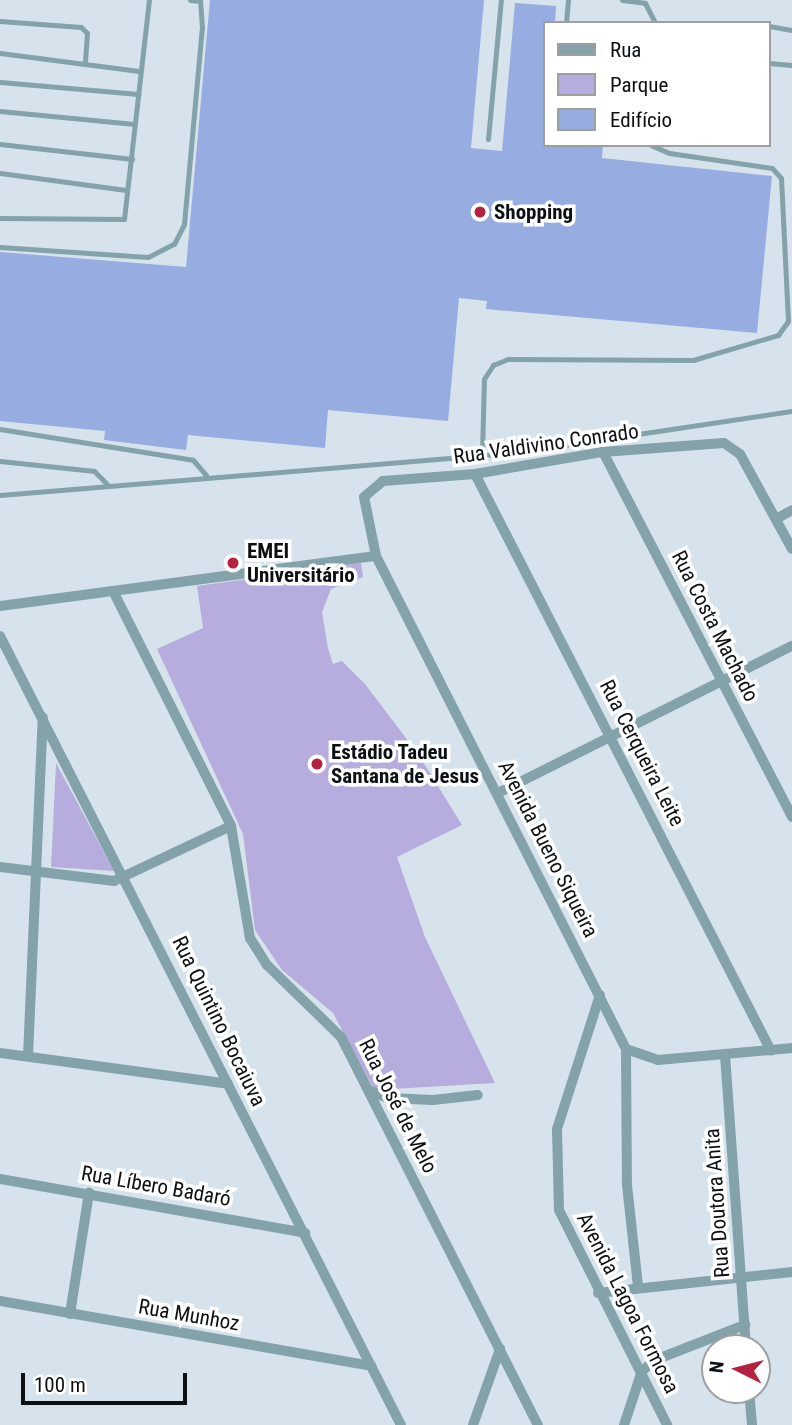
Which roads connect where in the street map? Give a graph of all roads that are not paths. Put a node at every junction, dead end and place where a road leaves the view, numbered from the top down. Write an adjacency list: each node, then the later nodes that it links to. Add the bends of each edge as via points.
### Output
1 (149, 0): 16 (lane)
2 (190, 0): 6 (lane)
3 (501, 0): 21 (lane)
4 (568, 0): 8 (lane)
5 (622, 0): 9 (lane, via 645,3)
6 (200, 1): 28 (lane, via 202,28 184,224 174,244 148,257)
7 (0, 21): 13 (lane, via 80,27 87,33)
8 (566, 21)
9 (654, 21)
10 (771, 26): 11 (lane)
11 (792, 30)
12 (0, 53): 13 (lane)
13 (85, 61): 16 (lane)
14 (771, 62): 15 (lane)
15 (792, 65)
16 (139, 71): 18 (lane)
17 (0, 82): 18 (lane)
18 (138, 94): 20 (lane)
19 (0, 111): 20 (lane)
20 (134, 124): 24 (lane)
21 (488, 139)
22 (0, 144): 24 (lane)
23 (656, 147): 32 (lane, via 669,153 772,167 781,178 788,321 778,335 693,360 508,359 493,365 484,379)
24 (132, 159): 26 (lane)
25 (0, 173): 26 (lane)
26 (126, 190): 27 (lane, via 124,219)
27 (0, 218)
28 (0, 247)
29 (792, 411): 32 (lane)
30 (0, 429): 35 (lane, via 193,460)
31 (603, 452): 34 (street, Rua Valdivino Conrado); 40 (street, Rua Valdivino Conrado, via 715,443 740,454); 47 (street, Rua Costa Machado)
32 (482, 454): 35 (lane)
33 (0, 461): 37 (lane, via 94,471)
34 (475, 474): 36 (street, Rua Valdivino Conrado); 49 (street, Rua Cerqueira Leite)
35 (206, 475): 37 (lane)
36 (383, 481): 42 (street, Avenida Bueno Siqueira, via 364,497)
37 (107, 484): 38 (lane)
38 (0, 495)
39 (792, 510): 40 (street)
40 (776, 519): 41 (street)
41 (792, 549)
42 (376, 556): 43 (street); 50 (street, Avenida Bueno Siqueira)
43 (113, 591): 44 (street); 52 (street, Rua José de Melo)
44 (0, 606)
45 (0, 636): 48 (street, Rua Quintino Bocaiuva)
46 (792, 646): 47 (street)
47 (721, 680): 49 (street); 51 (street, Rua Costa Machado)
48 (43, 714): 54 (street); 55 (street, Rua Quintino Bocaiuva)
49 (612, 736): 50 (street); 59 (street, Rua Cerqueira Leite)
50 (498, 793): 56 (street, Avenida Bueno Siqueira)
51 (792, 817)
52 (231, 826): 55 (street); 64 (street, Rua José de Melo, via 250,938 267,965 341,1037)
53 (0, 867): 54 (street)
54 (39, 873): 55 (street); 62 (street)
55 (127, 877): 63 (street, Rua Quintino Bocaiuva)
56 (600, 995): 58 (street, Avenida Bueno Siqueira); 72 (street, Avenida Lagoa Formosa, via 557,1129 555,1169 559,1210)
57 (792, 1048): 59 (street)
58 (626, 1049): 61 (street, via 639,1058 658,1060); 71 (street, via 627,1185)
59 (771, 1051): 61 (street)
60 (0, 1053): 62 (street)
61 (725, 1055): 70 (street, Rua Doutora Anita)
62 (28, 1056): 63 (street)
63 (228, 1084): 68 (street, Rua Quintino Bocaiuva)
64 (368, 1090): 65 (street, via 388,1098); 77 (street, Rua José de Melo)
65 (478, 1095)
66 (0, 1179): 67 (street, Rua Líbero Badaró)
67 (89, 1192): 68 (street, Rua Líbero Badaró); 74 (street)
68 (305, 1233): 78 (street, Rua Quintino Bocaiuva)
69 (792, 1272): 70 (street)
70 (741, 1274): 71 (street); 75 (street, Rua Doutora Anita)
71 (638, 1286): 72 (street)
72 (598, 1293): 79 (street, Avenida Lagoa Formosa)
73 (0, 1301): 74 (street, Rua Munhoz)
74 (70, 1314): 78 (street, Rua Munhoz)
75 (745, 1325): 76 (street, Rua Doutora Anita); 79 (street, via 655,1360)
76 (745, 1334)
77 (500, 1349): 82 (street); 83 (street, Rua José de Melo)
78 (371, 1366): 81 (street, Rua Quintino Bocaiuva)
79 (642, 1371): 84 (street); 85 (street, Avenida Lagoa Formosa)
80 (750, 1404): 86 (street)
81 (401, 1425)
82 (473, 1425)
83 (538, 1425)
84 (624, 1425)
85 (667, 1425)
86 (752, 1425)

